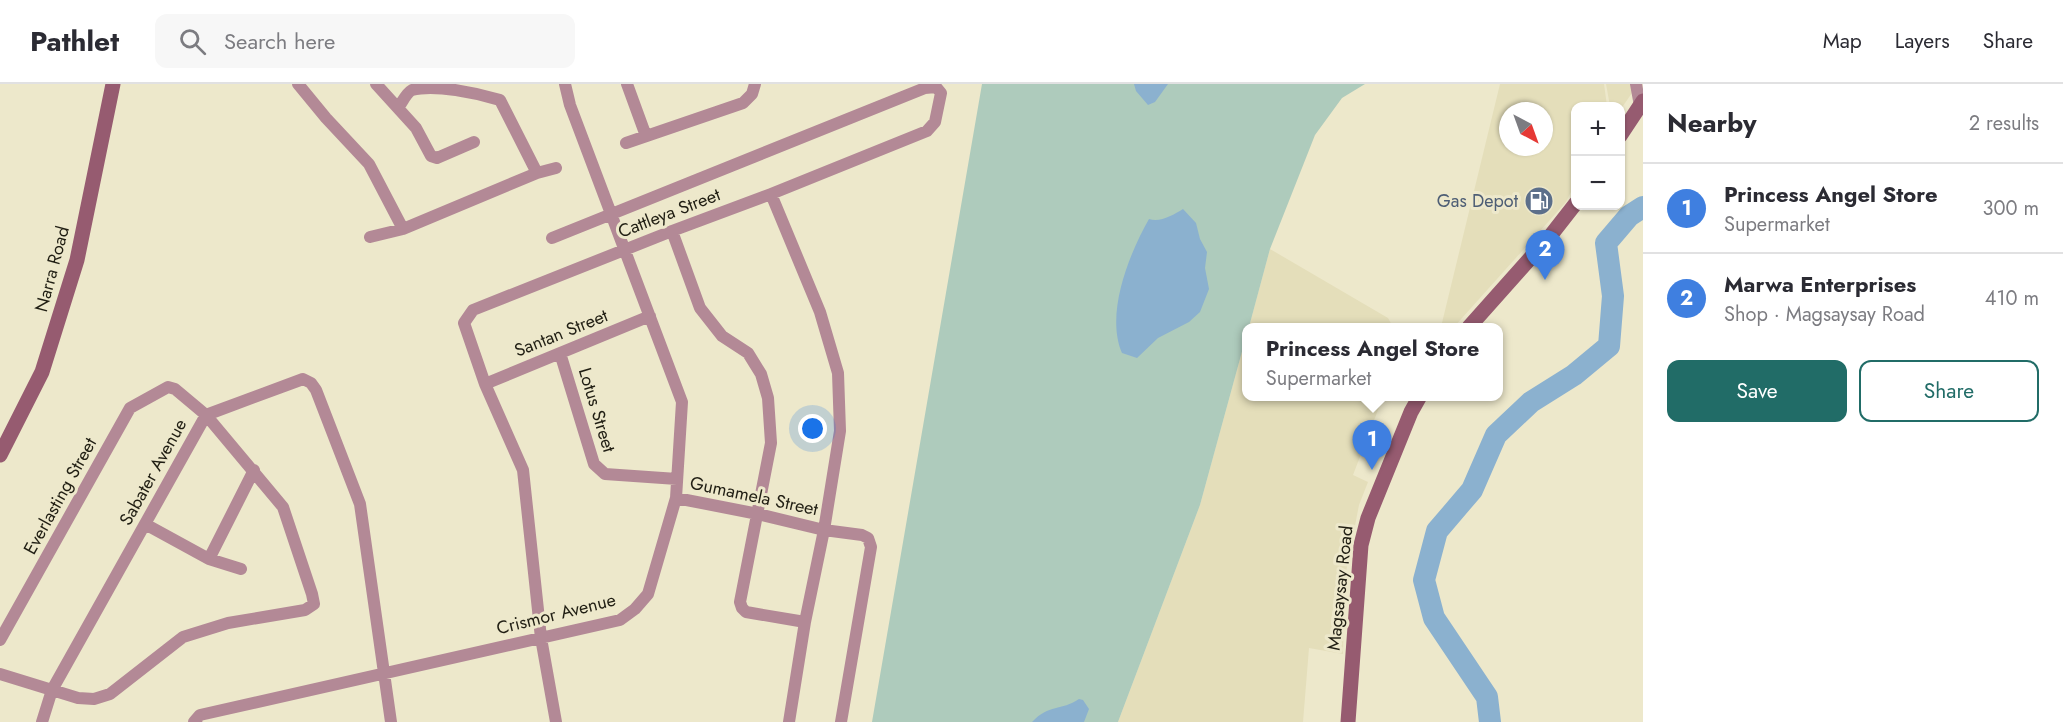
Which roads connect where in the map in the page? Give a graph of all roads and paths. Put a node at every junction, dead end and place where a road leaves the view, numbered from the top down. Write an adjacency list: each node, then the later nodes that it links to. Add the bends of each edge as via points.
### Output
1 (113, 84): 30 (main road, Narra Road, via 77,260 42,372)
2 (298, 84): 19 (street, via 369,164)
3 (376, 84): 9 (street)
4 (565, 84): 18 (street, Crismor Avenue)
5 (627, 84): 11 (street)
6 (755, 84): 11 (street, via 743,103)
7 (1636, 84): 8 (street)
8 (1641, 104): 10 (main road)
9 (398, 108): 12 (street, via 416,128 431,156 437,158); 15 (street, via 411,91 426,86 459,88 500,100)
10 (1625, 128)
11 (646, 136): 13 (street)
12 (474, 142)
13 (626, 143)
14 (556, 168): 15 (street)
15 (537, 173): 19 (street)
16 (771, 194): 18 (street, Cattleya Street, via 927,131 935,122 941,93 936,87 925,88); 20 (street, Cattleya Street); 36 (street, via 820,312 838,373 840,431)
17 (1571, 208): 25 (main road)
18 (611, 214): 22 (street); 23 (street, Crismor Avenue)
19 (403, 229): 21 (street)
20 (672, 231): 23 (street, Cattleya Street); 34 (street, via 700,308 722,336 748,353 768,398 771,443)
21 (370, 237)
22 (552, 238)
23 (624, 250): 24 (street, Crismor Avenue); 27 (street, Cattleya Street, via 473,310 464,323)
24 (650, 316): 26 (street, Santan Street); 32 (street, Crismor Avenue, via 682,402)
25 (1473, 323)
26 (560, 353): 27 (street, Santan Street); 32 (street, Lotus Street, via 599,471)
27 (485, 384): 40 (street, Cattleya Street, via 523,470)
28 (1417, 401): 51 (main road, Magsaysay Road, via 1368,518 1361,545)
29 (206, 415): 31 (street); 35 (street, Sabater Avenue); 41 (street, Everlasting Street, via 176,388 168,387 130,408); 42 (street, Sabater Avenue, via 303,379 316,390 360,504)
30 (0, 455)
31 (254, 471): 37 (street); 44 (street, via 283,507 314,604 305,610 228,623 183,637 110,694 78,698)
32 (677, 479): 33 (street, Crismor Avenue)
33 (676, 498): 34 (street, Gumamela Street); 40 (street, Crismor Avenue, via 648,594 634,609 620,620)
34 (758, 514): 36 (street, Gumamela Street); 39 (street, via 742,608)
35 (145, 524): 37 (street); 44 (street, Sabater Avenue)
36 (824, 530): 39 (street); 50 (street, Gumamela Street, via 862,535 871,547)
37 (209, 558): 38 (street)
38 (242, 569)
39 (805, 622): 49 (street)
40 (541, 638): 42 (street, Crismor Avenue); 48 (street, Cattleya Street)
41 (0, 640)
42 (385, 672): 46 (street, Crismor Avenue, via 200,715); 47 (street)
43 (0, 674): 44 (street)
44 (52, 690): 45 (street, Sabater Avenue)
45 (42, 722)
46 (194, 722)
47 (391, 722)
48 (556, 722)
49 (789, 722)
50 (841, 722)
51 (1348, 722)

